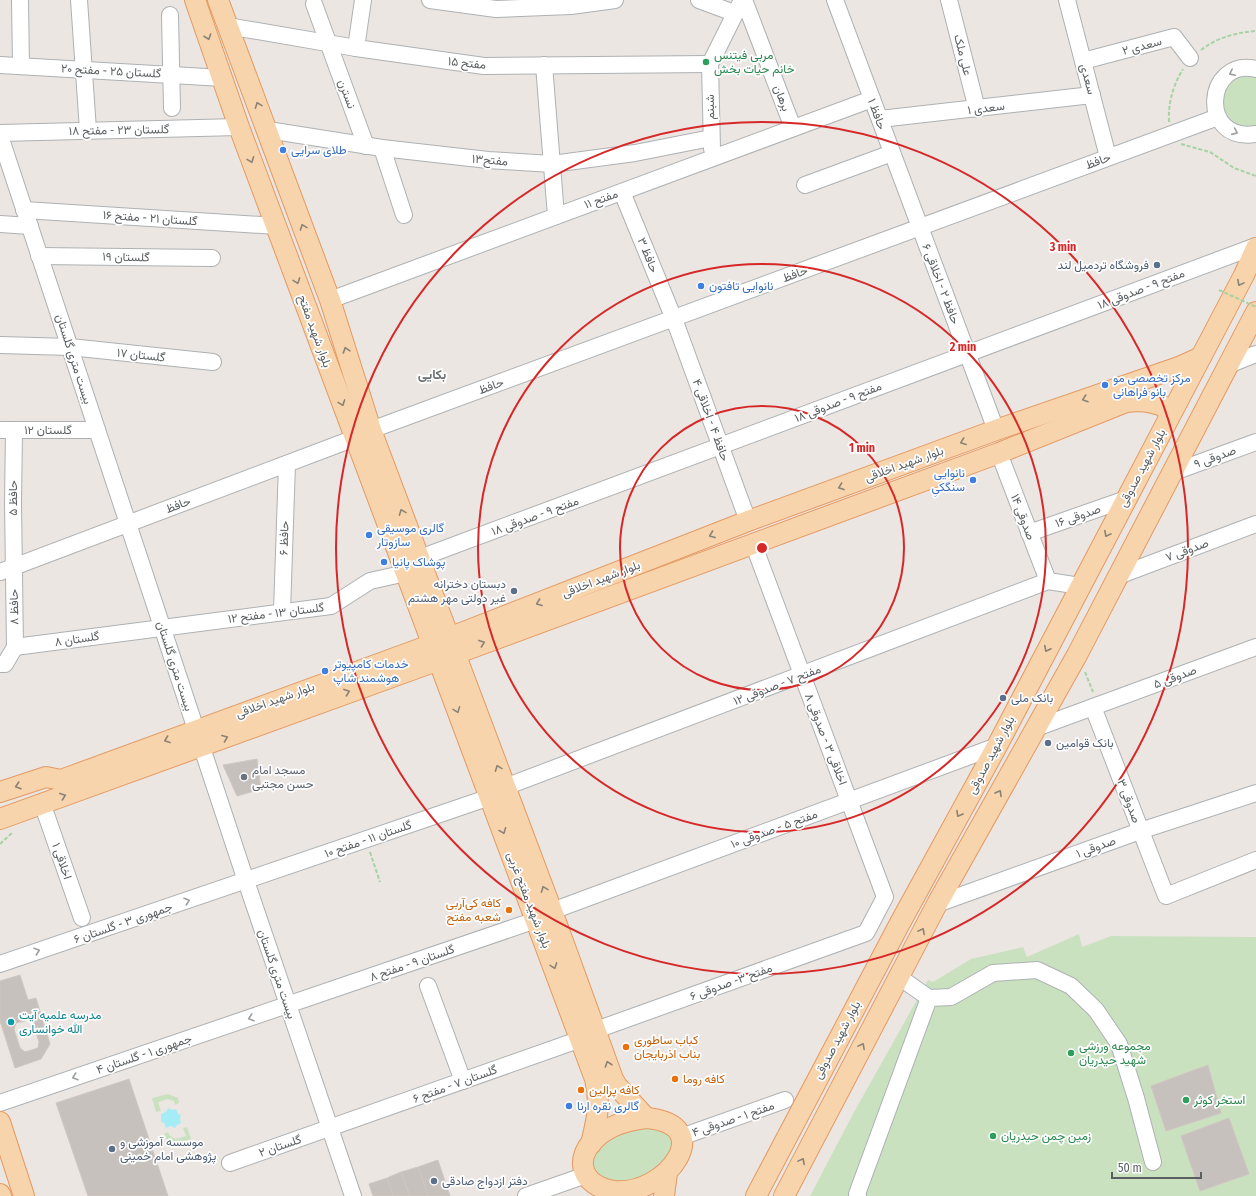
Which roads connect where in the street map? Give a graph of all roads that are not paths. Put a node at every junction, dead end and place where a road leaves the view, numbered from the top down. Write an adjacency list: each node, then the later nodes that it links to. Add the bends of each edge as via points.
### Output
1 (20, 0): 23 (street)
2 (79, 0): 25 (street)
3 (196, 0): 27 (main road, بلوار شهید مفتح, one-way to 27)
4 (218, 0): 15 (main road, بلوار شهید مفتح)
5 (363, 0): 17 (street)
6 (430, 0): 7 (street, via 496,8 571,6)
7 (616, 0)
8 (699, 0): 13 (street)
9 (835, 0): 29 (street, حافظ ۱)
10 (949, 0): 31 (street, علی ملک)
11 (1067, 0): 19 (street, سعدی)
12 (314, 4): 16 (street, نسترن)
13 (740, 4): 20 (street, شبنم); 35 (street, برهان)
14 (170, 15): 26 (street)
15 (228, 26): 16 (street, مفتح ۱۵); 37 (main road, بلوار شهید مفتح, one-way to 15)
16 (328, 43): 17 (street, مفتح ۱۵); 42 (street, نسترن)
17 (356, 48): 22 (street, مفتح ۱۵, via 484,66)
18 (1190, 58): 19 (street, سعدی ۲, via 1174,37)
19 (1083, 61): 28 (street, سعدی)
20 (710, 64): 22 (street, مفتح ۱۵); 41 (street, شبنم)
21 (0, 65): 23 (street, گلستان ۲۵ - مفتح ۲۰)
22 (544, 65): 47 (street)
23 (20, 66): 25 (street, گلستان ۲۵ - مفتح ۲۰)
24 (1255, 68): 32 (street, one-way to 32, via 1234,71 1220,82 1214,100)
25 (84, 69): 26 (street, گلستان ۲۵ - مفتح ۲۰); 36 (street)
26 (171, 75): 27 (street, گلستان ۲۵ - مفتح ۲۰); 30 (street)
27 (222, 78): 34 (main road, بلوار شهید مفتح)
28 (1092, 94): 31 (street, سعدی ۱); 45 (street, سعدی)
29 (872, 99): 33 (street, حافظ ۱); 35 (street, مفتح ۱۱)
30 (172, 108)
31 (977, 109): 33 (street, سعدی ۱)
32 (1218, 117): 39 (street, one-way to 39, via 1231,131 1239,134); 45 (street, حافظ)
33 (880, 120): 44 (street, حافظ ۱)
34 (239, 127): 36 (street, گلستان ۲۳ - مفتح ۱۸); 55 (main road, بلوار شهید مفتح, one-way to 55)
35 (793, 128): 46 (street, مفتح ۱۱)
36 (88, 130): 38 (street, گلستان ۲۳ - مفتح ۱۸)
37 (268, 130): 42 (street, مفتح۱۳); 60 (main road, بلوار شهید مفتح, one-way to 37)
38 (0, 133)
39 (1256, 134)
40 (0, 136): 50 (street, بیست متری گلستان)
41 (711, 138): 46 (street, شبنم); 47 (street, مفتح۱۳, via 635,154)
42 (366, 146): 43 (street, مفتح۱۳)
43 (382, 148): 47 (street, مفتح۱۳, via 488,160); 51 (street)
44 (892, 153): 48 (street); 56 (street, حافظ ۱)
45 (1108, 157): 56 (street, حافظ)
46 (712, 158): 49 (street, مفتح ۱۱)
47 (552, 164): 52 (street)
48 (805, 185)
49 (622, 192): 52 (street, مفتح ۱۱); 62 (street, حافظ ۳)
50 (24, 210): 54 (street, بیست متری گلستان); 55 (street, گلستان ۲۱ - مفتح ۱۶)
51 (404, 215)
52 (556, 216): 60 (street, مفتح ۱۱)
53 (0, 224): 54 (street)
54 (30, 226): 58 (street, بیست متری گلستان)
55 (276, 226): 75 (main road, بلوار شهید مفتح, one-way to 75)
56 (920, 228): 62 (street, حافظ); 65 (street, حافظ ۲ - اخلاقی ۶)
57 (1256, 247): 65 (street, مفتح ۹ - صدوقی ۱۸); 67 (main road, بلوار شهید صدوقی, one-way to 67)
58 (39, 256): 59 (street, گلستان ۱۹); 64 (street, بیست متری گلستان)
59 (212, 258)
60 (330, 300): 75 (main road, بلوار شهید مفتح, one-way to 60)
61 (1256, 312): 69 (main road, بلوار شهید صدوقی)
62 (674, 319): 75 (street, حافظ); 77 (street, حافظ ۴ - اخلاقی ۴)
63 (0, 345): 64 (street, گلستان ۱۷)
64 (70, 347): 68 (street, گلستان ۱۷); 73 (street, بیست متری گلستان)
65 (967, 354): 74 (street, حافظ ۲ - اخلاقی ۶); 77 (street, مفتح ۹ - صدوقی ۱۸)
66 (1256, 354): 69 (street)
67 (1201, 357): 70 (main road, بلوار شهید اخلاقی); 71 (main road, بلوار شهید صدوقی)
68 (213, 362)
69 (1228, 365): 80 (main road, بلوار شهید صدوقی)
70 (1138, 391): 71 (main road, بلوار شهید اخلاقی, via 1167,408); 74 (main road, بلوار شهید اخلاقی, one-way to 74); 78 (main road, بلوار شهید اخلاقی, via 1126,402)
71 (1170, 417): 81 (main road, بلوار شهید صدوقی)
72 (7, 430): 73 (street, گلستان ۱۲); 82 (street, حافظ ۵)
73 (97, 430): 84 (street, بیست متری گلستان)
74 (996, 430): 83 (main road, بلوار شهید اخلاقی, one-way to 83)
75 (363, 434): 79 (street, حافظ); 88 (main road, بلوار شهید مفتح, one-way to 75); 90 (main road, بلوار شهید مفتح)
76 (1256, 442): 80 (street, صدوقی ۹)
77 (721, 446): 83 (street, حافظ ۴ - اخلاقی ۴); 88 (street, مفتح ۹ - صدوقی ۱۸)
78 (998, 453): 86 (street, صدوقی ۱۴); 87 (main road, بلوار شهید اخلاقی)
79 (286, 464): 84 (street, حافظ); 94 (street, حافظ ۶)
80 (1174, 472): 91 (main road, بلوار شهید صدوقی)
81 (1126, 499): 86 (street, صدوقی ۱۶); 93 (main road, بلوار شهید صدوقی, one-way to 93)
82 (6, 503): 89 (street, حافظ ۵)
83 (748, 521): 99 (main road, بلوار شهید اخلاقی, one-way to 99)
84 (128, 523): 89 (street, حافظ); 96 (street, بیست متری گلستان)
85 (1256, 524): 91 (street, صدوقی ۷)
86 (1030, 533): 92 (street, صدوقی ۱۴)
87 (752, 543): 99 (main road, بلوار شهید اخلاقی, one-way to 87); 101 (street, اخلاقی ۳ - صدوقی ۸)
88 (420, 558): 95 (main road, بلوار شهید مفتح)
89 (7, 569): 97 (street, حافظ ۸)
90 (406, 573): 94 (street, گلستان ۱۳ - مفتح ۱۲, via 370,581 331,606); 95 (main road, بلوار شهید مفتح)
91 (1118, 576): 103 (main road, بلوار شهید صدوقی)
92 (1048, 581): 93 (street); 101 (street, مفتح ۷ - صدوقی ۱۲)
93 (1080, 586): 105 (main road, بلوار شهید صدوقی, one-way to 105)
94 (282, 612): 96 (street, گلستان ۱۳ - مفتح ۱۲)
95 (432, 618): 99 (main road, بلوار شهید مفتح)
96 (162, 627): 97 (street, گلستان ۸); 104 (street, بیست متری گلستان)
97 (15, 647): 100 (street, via 5,664)
98 (1256, 647): 102 (street, صدوقی ۵)
99 (444, 649): 104 (main road, بلوار شهید اخلاقی, via 364,686); 107 (main road, بلوار شهید مفتح غربی)
100 (0, 664)
101 (802, 675): 107 (street, مفتح ۷ - صدوقی ۱۲); 109 (street, اخلاقی ۳ - صدوقی ۸)
102 (1096, 706): 103 (street, صدوقی ۵); 112 (street, صدوقی ۳)
103 (1036, 728): 115 (main road, بلوار شهید صدوقی, one-way to 103)
104 (199, 738): 106 (main road, بلوار شهید اخلاقی, one-way to 106, via 61,780 46,777); 110 (main road, بلوار شهید اخلاقی, one-way to 104); 114 (street, بیست متری گلستان)
105 (996, 746): 109 (street, مفتح ۵ - صدوقی ۱۰); 144 (main road, بلوار شهید صدوقی, one-way to 144)
106 (0, 792)
107 (497, 792): 114 (street, گلستان ۱۱ - مفتح ۱۰); 116 (main road, بلوار شهید مفتح غربی)
108 (1256, 793): 112 (street, صدوقی ۱)
109 (849, 801): 116 (street, مفتح ۵ - صدوقی ۱۰); 118 (street, اخلاقی ۳ - صدوقی ۸, via 885,897)
110 (42, 803): 111 (main road, بلوار شهید اخلاقی); 117 (street, اخلاقی ۱)
111 (0, 819)
112 (1140, 831): 113 (street, صدوقی ۳, via 1166,896); 115 (street, صدوقی ۱)
113 (1256, 860)
114 (246, 881): 119 (street, جمهوری ۳ - گلستان ۶, one-way to 114); 123 (street, بیست متری گلستان)
115 (937, 904): 120 (main road, بلوار شهید صدوقی, one-way to 115)
116 (544, 915): 123 (street, گلستان ۹ - مفتح ۸); 124 (main road, بلوار شهید مفتح غربی)
117 (82, 918)
118 (866, 933): 124 (street, مفتح ۳- صدوقی ۶)
119 (0, 964)
120 (898, 977): 122 (street); 145 (main road, بلوار شهید صدوقی, one-way to 120)
121 (428, 986): 125 (street)
122 (929, 998): 133 (street, via 951,997 993,973 1037,970 1071,986 1096,1010 1119,1044); 146 (street)
123 (288, 1006): 127 (street, جمهوری ۱ - گلستان ۴, one-way to 127); 130 (street, بیست متری گلستان)
124 (588, 1035): 125 (street, گلستان ۷ - مفتح ۶); 128 (main road, بلوار شهید مفتح غربی, one-way to 124, via 617,1086); 132 (main road, بلوار شهید مفتح غربی, via 599,1096 598,1115)
125 (463, 1081): 130 (street, گلستان ۷ - مفتح ۶)
126 (785, 1100): 131 (street, مفتح ۱ - صدوقی ۴)
127 (0, 1103)
128 (646, 1118): 131 (main road, via 668,1122); 132 (main road, via 621,1123 604,1131)
129 (0, 1122): 135 (main road)
130 (330, 1129): 134 (street, گلستان ۲); 141 (street, بیست متری گلستان)
131 (681, 1137): 136 (main road, via 682,1148 678,1161)
132 (591, 1144): 137 (main road, via 583,1160)
133 (1153, 1162)
134 (230, 1163)
135 (13, 1166): 139 (main road); 140 (main road)
136 (667, 1173): 138 (main road, via 653,1183); 143 (main road)
137 (586, 1176): 138 (main road, via 591,1182); 142 (street)
138 (615, 1193)
139 (24, 1196)
140 (31, 1196)
141 (353, 1196)
142 (526, 1196)
143 (664, 1196)
144 (756, 1196)
145 (784, 1196)
146 (858, 1196)

